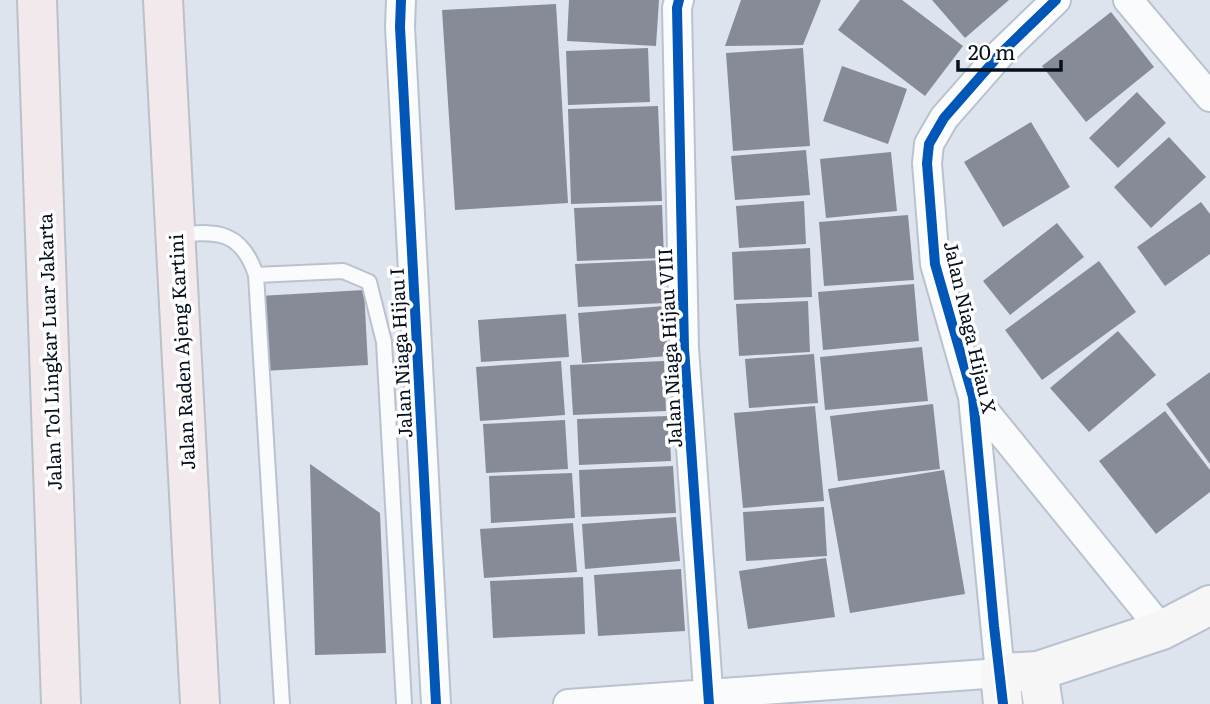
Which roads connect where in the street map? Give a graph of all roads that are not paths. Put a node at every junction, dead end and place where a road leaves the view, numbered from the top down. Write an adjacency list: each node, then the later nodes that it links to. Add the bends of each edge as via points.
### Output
1 (37, 0): 17 (highway, Jalan Tol Lingkar Luar Jakarta)
2 (163, 0): 8 (highway, Jalan Raden Ajeng Kartini)
3 (401, 0): 22 (street, Jalan Niaga Hijau I)
4 (679, 0): 16 (street, Jalan Niaga Hijau VIII, via 684,348)
5 (1056, 0): 10 (street, Jalan Niaga Hijau X, via 968,89 929,144 935,264)
6 (1128, 0): 7 (street)
7 (1210, 97)
8 (175, 236): 9 (lane, via 221,234 250,257); 13 (highway, Jalan Raden Ajeng Kartini)
9 (256, 275): 20 (lane); 21 (lane, via 343,271 369,282 384,342)
10 (973, 397): 12 (street, Jalan Niaga Hijau X); 15 (street, Jalan Niaga Hijau X)
11 (1210, 605): 12 (street)
12 (1162, 630): 14 (street)
13 (197, 665): 18 (highway); 19 (highway, Jalan Raden Ajeng Kartini)
14 (1041, 688): 15 (street)
15 (1001, 689): 16 (street, via 976,676)
16 (709, 699): 23 (street)
17 (61, 704)
18 (176, 704)
19 (200, 704)
20 (282, 704)
21 (404, 704)
22 (436, 704)
23 (568, 704)

